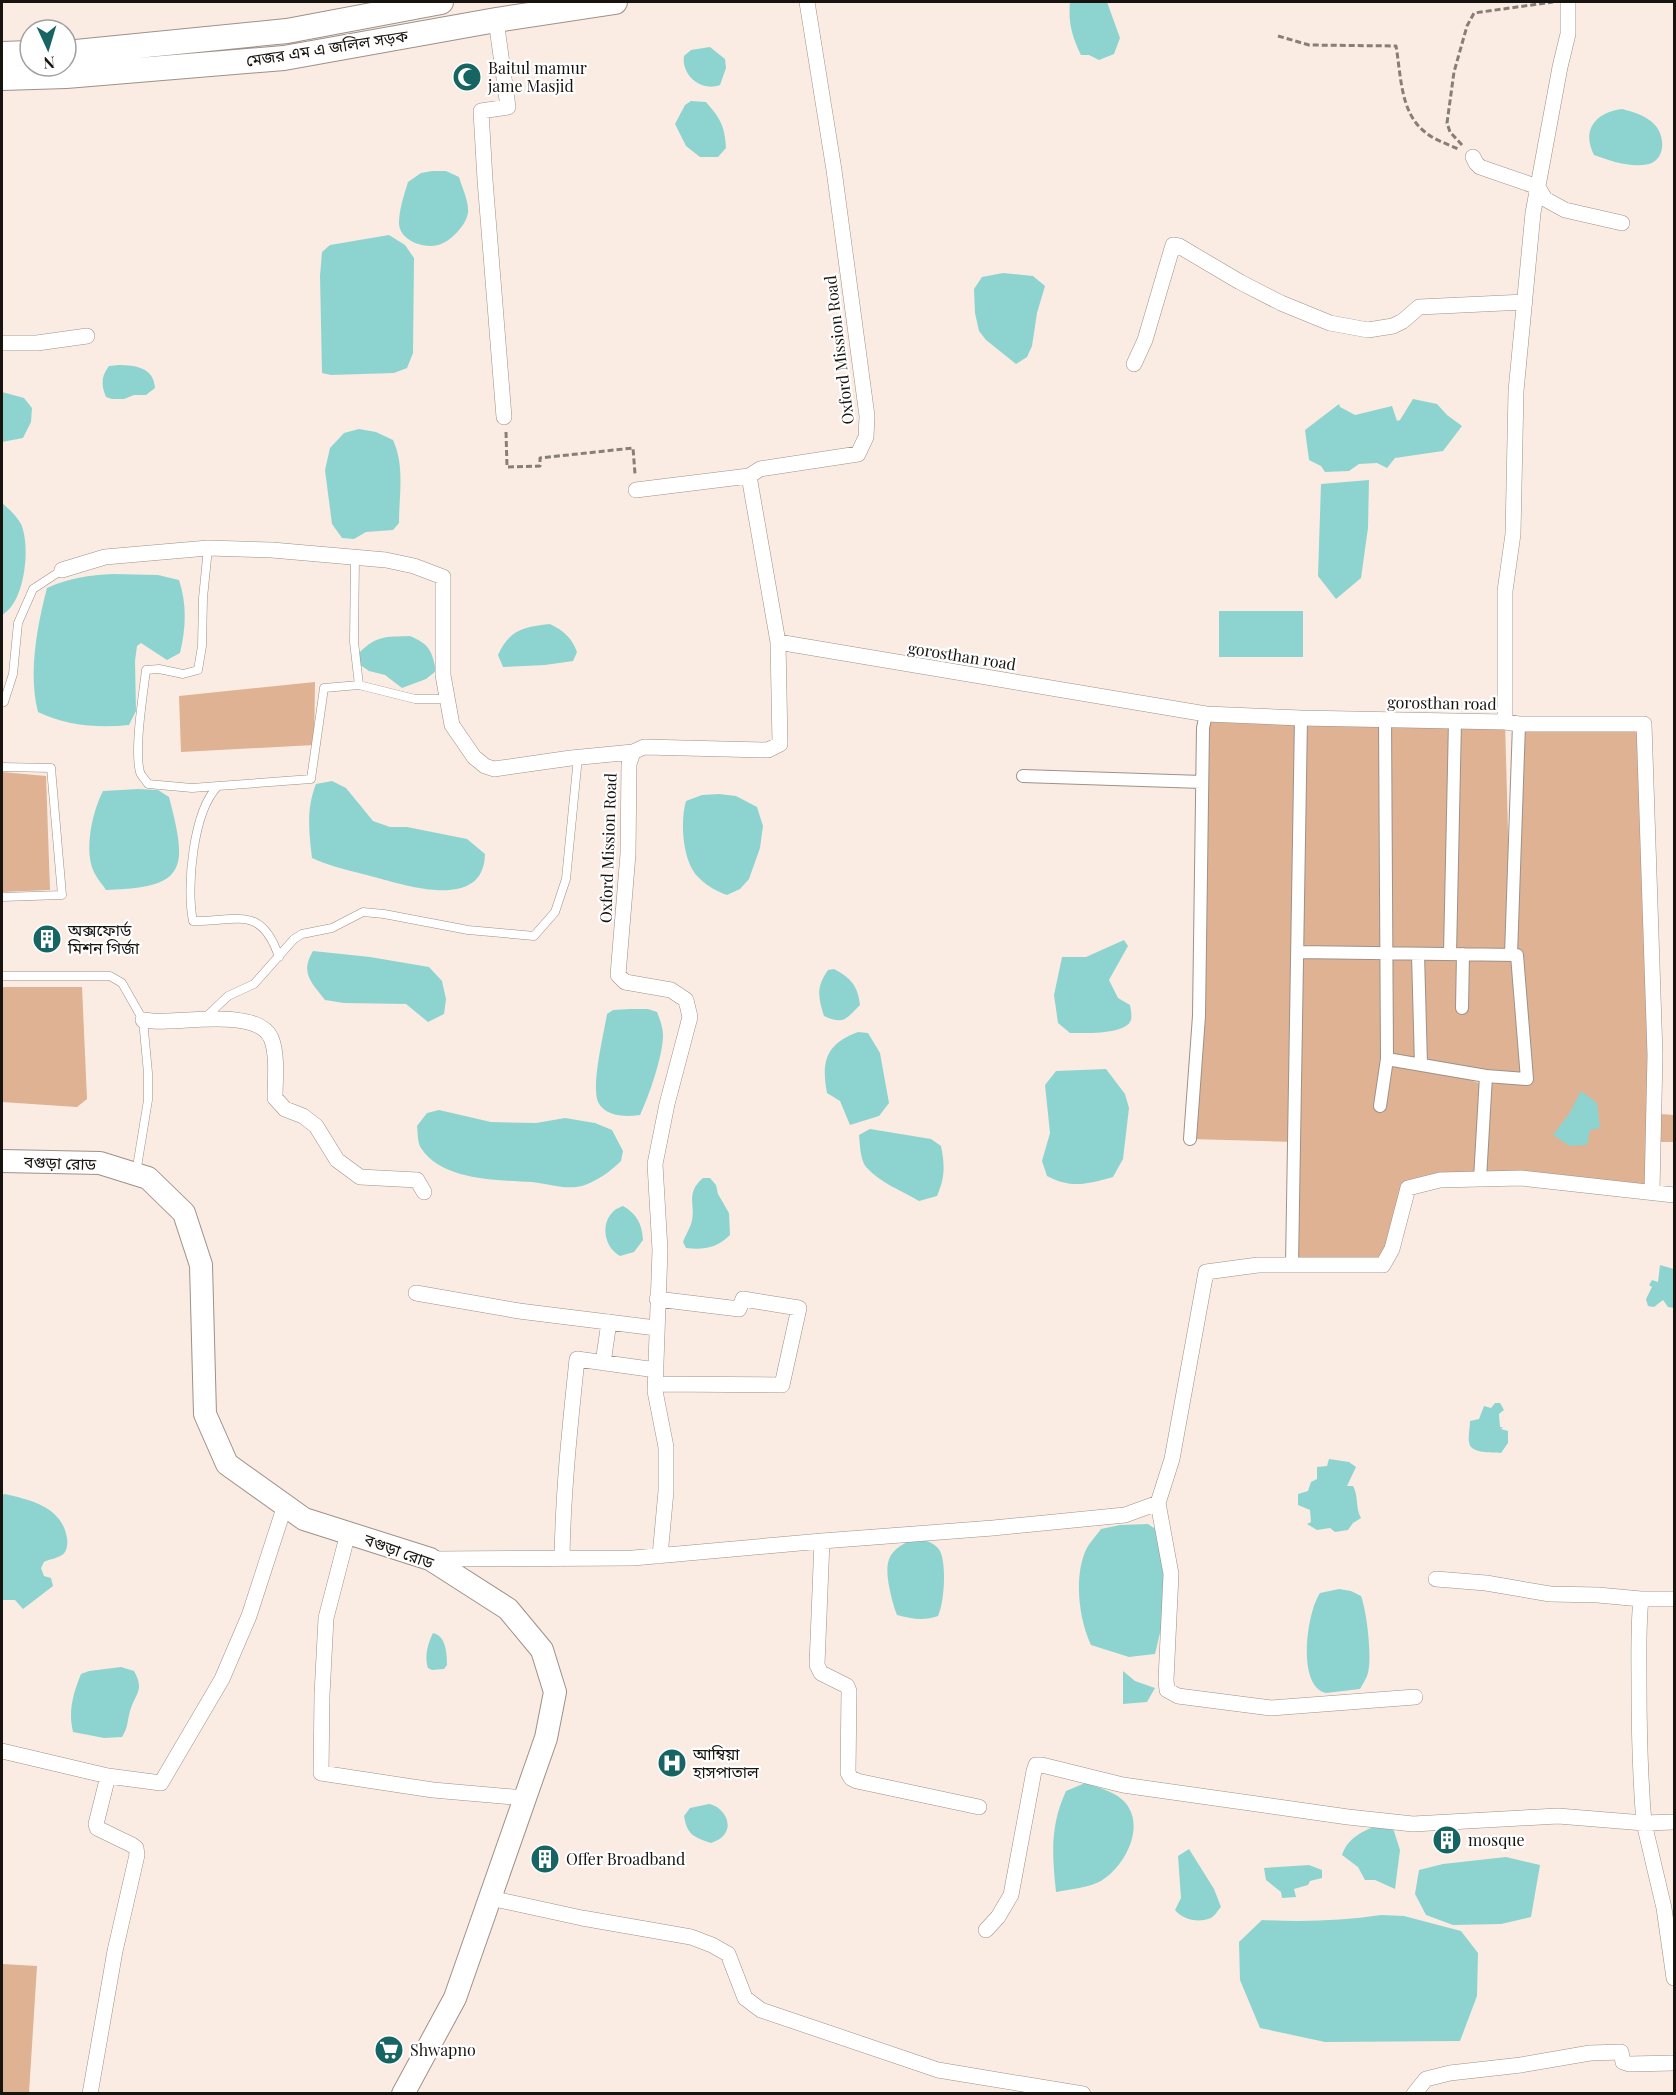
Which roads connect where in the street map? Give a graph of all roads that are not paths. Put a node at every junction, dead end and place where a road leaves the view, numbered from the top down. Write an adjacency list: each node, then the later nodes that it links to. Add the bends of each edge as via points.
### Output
1 (441, 2): 8 (main road, মেজর এম এ জলিল সড়ক, via 287,31)
2 (615, 2): 5 (main road, মেজর এম এ জলিল সড়ক)
3 (807, 2): 20 (street, Oxford Mission Road, via 834,170 867,416 866,437 858,454 760,469)
4 (1568, 2): 13 (street, via 1568,34)
5 (496, 20): 9 (main road, মেজর এম এ জলিল সড়ক, via 284,58); 19 (street, via 508,107 481,111)
6 (18, 53): 7 (main road)
7 (2, 54)
8 (78, 63)
9 (78, 65)
10 (18, 75): 11 (main road, মেজর এম এ জলিল সড়ক)
11 (2, 78)
12 (1473, 157): 13 (street, via 1480,167)
13 (1538, 187): 14 (street, via 1545,199 1565,210); 15 (street)
14 (1622, 223)
15 (1525, 302): 18 (street, via 1419,307 1393,326 1368,330 1330,322 1281,303 1173,245); 33 (street, via 1516,391 1513,534 1505,591)
16 (87, 336): 17 (street)
17 (2, 343)
18 (1134, 364)
19 (504, 417)
20 (749, 476): 21 (street); 25 (street, Oxford Mission Road)
21 (636, 490)
22 (208, 548): 23 (street); 24 (street, via 105,557); 39 (lane, via 198,670 183,674 146,670 139,753 140,772 148,784)
23 (355, 557): 26 (lane, via 354,642); 27 (street, via 414,566 443,577)
24 (62, 570): 28 (lane, via 33,589 18,624 13,674)
25 (778, 642): 29 (street, gorosthan road); 34 (street, Oxford Mission Road, via 780,744 768,750 644,747)
26 (359, 685): 27 (lane, via 415,699); 39 (lane, via 324,688 311,779)
27 (447, 699): 35 (street, via 452,725 485,766 494,769)
28 (2, 703)
29 (1206, 714): 30 (street, gorosthan road); 38 (street)
30 (1301, 718): 31 (street, gorosthan road); 41 (street)
31 (1386, 719): 32 (street, gorosthan road); 42 (street)
32 (1455, 721): 33 (street, gorosthan road); 44 (street)
33 (1512, 723): 46 (street); 60 (street, gorosthan road, via 1644,724 1655,1055)
34 (633, 752): 35 (street); 65 (street, Oxford Mission Road, via 628,764 628,855 618,975 625,982 671,990 686,999 690,1017 655,1164 660,1250)
35 (578, 757): 47 (lane, via 566,879 555,912 534,936 468,930 363,912 332,928 302,934)
36 (2, 767): 40 (lane, via 51,768 62,895)
37 (1023, 776): 38 (street)
38 (1202, 782): 56 (street, via 1199,1016)
39 (218, 786): 47 (lane, via 211,792 198,824 190,883 193,921 247,920 259,924 267,930)
40 (2, 897)
41 (1298, 952): 42 (street); 63 (street)
42 (1385, 953): 43 (street); 52 (street)
43 (1418, 954): 44 (street); 53 (street)
44 (1450, 954): 45 (street)
45 (1463, 954): 46 (street); 49 (street)
46 (1511, 955): 54 (street, via 1517,955 1527,1079)
47 (279, 957): 50 (lane, via 254,984 228,996)
48 (2, 976): 51 (lane, via 110,976 122,983)
49 (1462, 1008)
50 (205, 1018): 51 (street); 61 (street, via 261,1027 271,1038 275,1098 285,1109 316,1126 337,1160 360,1178 417,1180)
51 (143, 1020): 58 (lane, via 148,1100)
52 (1387, 1059): 53 (street); 55 (street)
53 (1421, 1065): 54 (street)
54 (1486, 1076): 59 (street)
55 (1380, 1106)
56 (1190, 1139)
57 (2, 1161): 58 (main road, বগুড়া রোড, via 100,1163)
58 (136, 1174): 71 (main road, বগুড়া রোড, via 148,1178 184,1213 201,1265 205,1414 227,1464)
59 (1480, 1179): 60 (street, via 1521,1178); 63 (street, via 1440,1180 1408,1188 1392,1249 1383,1265)
60 (1652, 1191): 62 (street)
61 (424, 1192)
62 (1674, 1195)
63 (1292, 1265): 70 (street, via 1206,1272 1172,1459)
64 (416, 1293): 66 (street)
65 (657, 1299): 67 (street, Oxford Mission Road); 69 (street, via 739,1309 743,1299 799,1308 782,1385)
66 (609, 1322): 67 (street); 68 (street)
67 (656, 1328): 69 (street, Oxford Mission Road)
68 (603, 1363): 69 (street); 76 (street, via 577,1359)
69 (655, 1377): 74 (street, Oxford Mission Road, via 666,1447)
70 (1158, 1503): 73 (street, via 1125,1515); 80 (street, via 1172,1574 1167,1690 1178,1696 1271,1708)
71 (285, 1505): 72 (main road, বগুড়া রোড, via 304,1519); 82 (street, via 249,1616 222,1679 164,1779 156,1783)
72 (348, 1533): 75 (main road, বগুড়া রোড); 83 (street, via 326,1618 321,1773 433,1790)
73 (822, 1541): 74 (street); 84 (street, via 817,1665 821,1673 847,1686 849,1691 848,1773 857,1781)
74 (660, 1556): 76 (street)
75 (430, 1559): 76 (street); 83 (main road, বগুড়া রোড, via 508,1609 542,1650 555,1692 546,1738)
76 (562, 1559)
77 (1436, 1579): 78 (street, via 1550,1594)
78 (1641, 1599): 79 (street); 86 (street, via 1639,1722)
79 (1674, 1599)
80 (1415, 1696)
81 (2, 1751): 82 (street)
82 (108, 1776): 91 (street, via 97,1828 132,1845 137,1855 115,1951)
83 (525, 1798): 87 (main road, বগুড়া রোড)
84 (979, 1807)
85 (1674, 1822): 86 (street)
86 (1644, 1823): 88 (street, via 1558,1816 1413,1824 1123,1785 1036,1765 1011,1895); 89 (street, via 1664,1908)
87 (490, 1898): 92 (main road, বগুড়া রোড, via 455,1998); 93 (street, via 691,1937 728,1954 745,1998 761,2010 938,2070)
88 (986, 1930)
89 (1674, 1978)
90 (1674, 2062): 94 (street, via 1629,2064 1623,2062 1621,2052 1590,2053 1521,2066 1450,2073 1426,2079)
91 (90, 2094)
92 (403, 2094)
93 (1083, 2094)
94 (1414, 2094)

